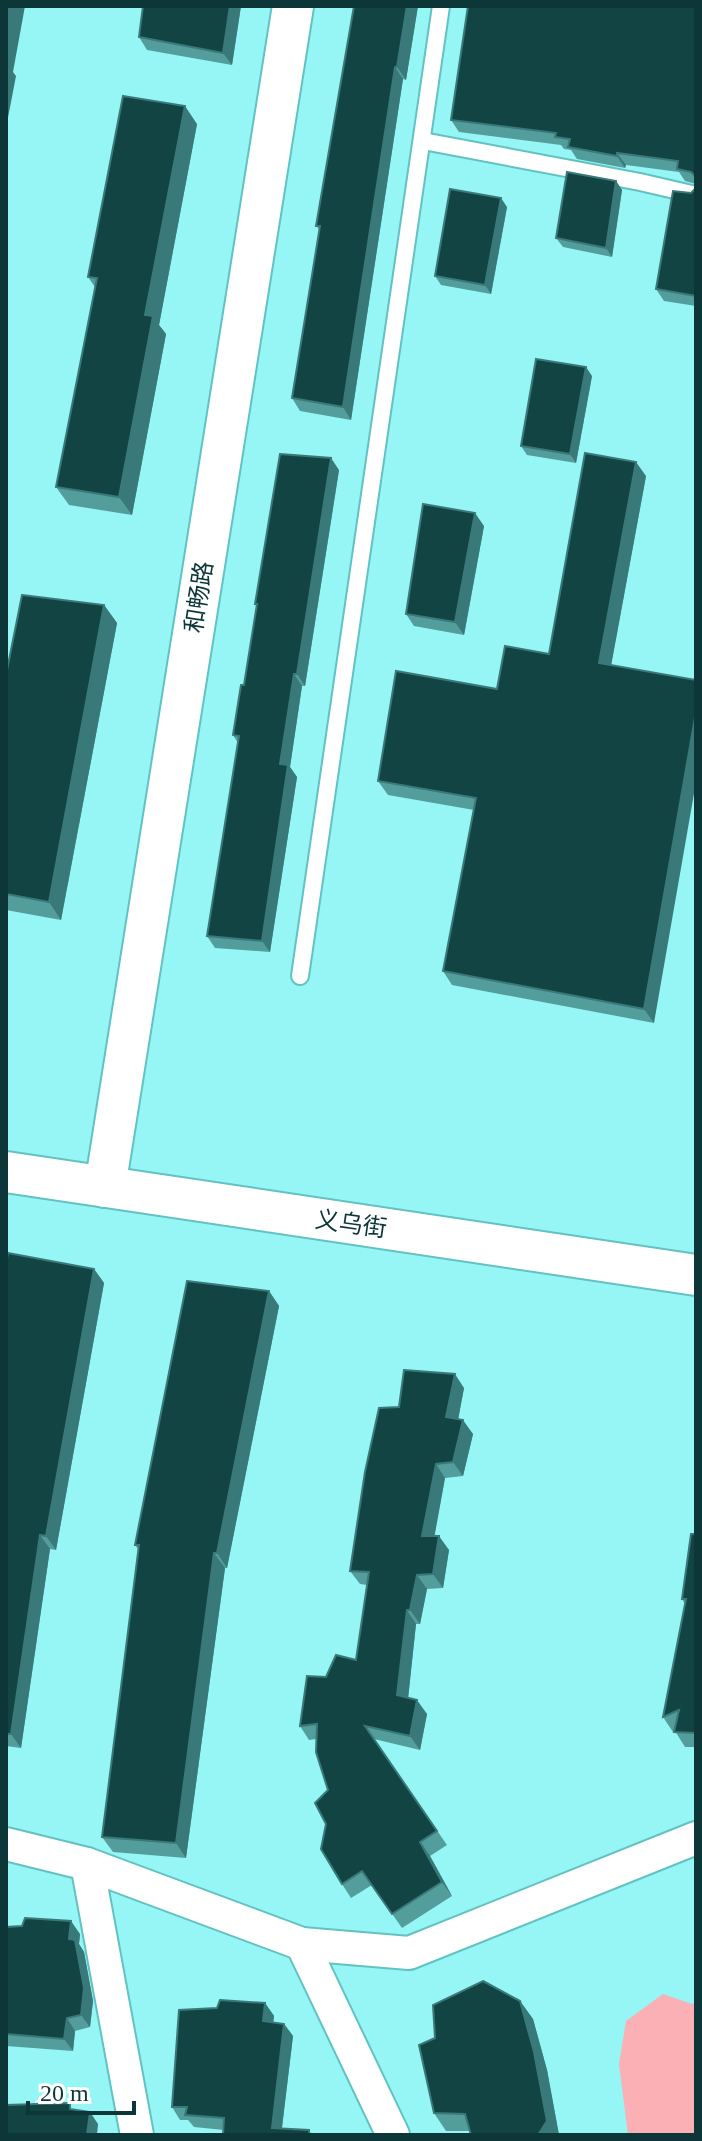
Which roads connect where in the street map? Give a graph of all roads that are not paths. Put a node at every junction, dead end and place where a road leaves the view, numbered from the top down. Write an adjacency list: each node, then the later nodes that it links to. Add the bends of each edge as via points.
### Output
1 (293, 6): 7 (street, 和畅路)
2 (441, 6): 3 (lane)
3 (423, 141): 4 (lane); 5 (lane)
4 (696, 195)
5 (300, 976)
6 (6, 1172): 7 (street, 义乌街)
7 (105, 1187): 8 (street, 义乌街)
8 (696, 1275)
9 (696, 1838): 12 (street, via 409,1953)
10 (6, 1844): 11 (street)
11 (87, 1864): 12 (street); 13 (street)
12 (302, 1944): 14 (street)
13 (137, 2135)
14 (393, 2135)

